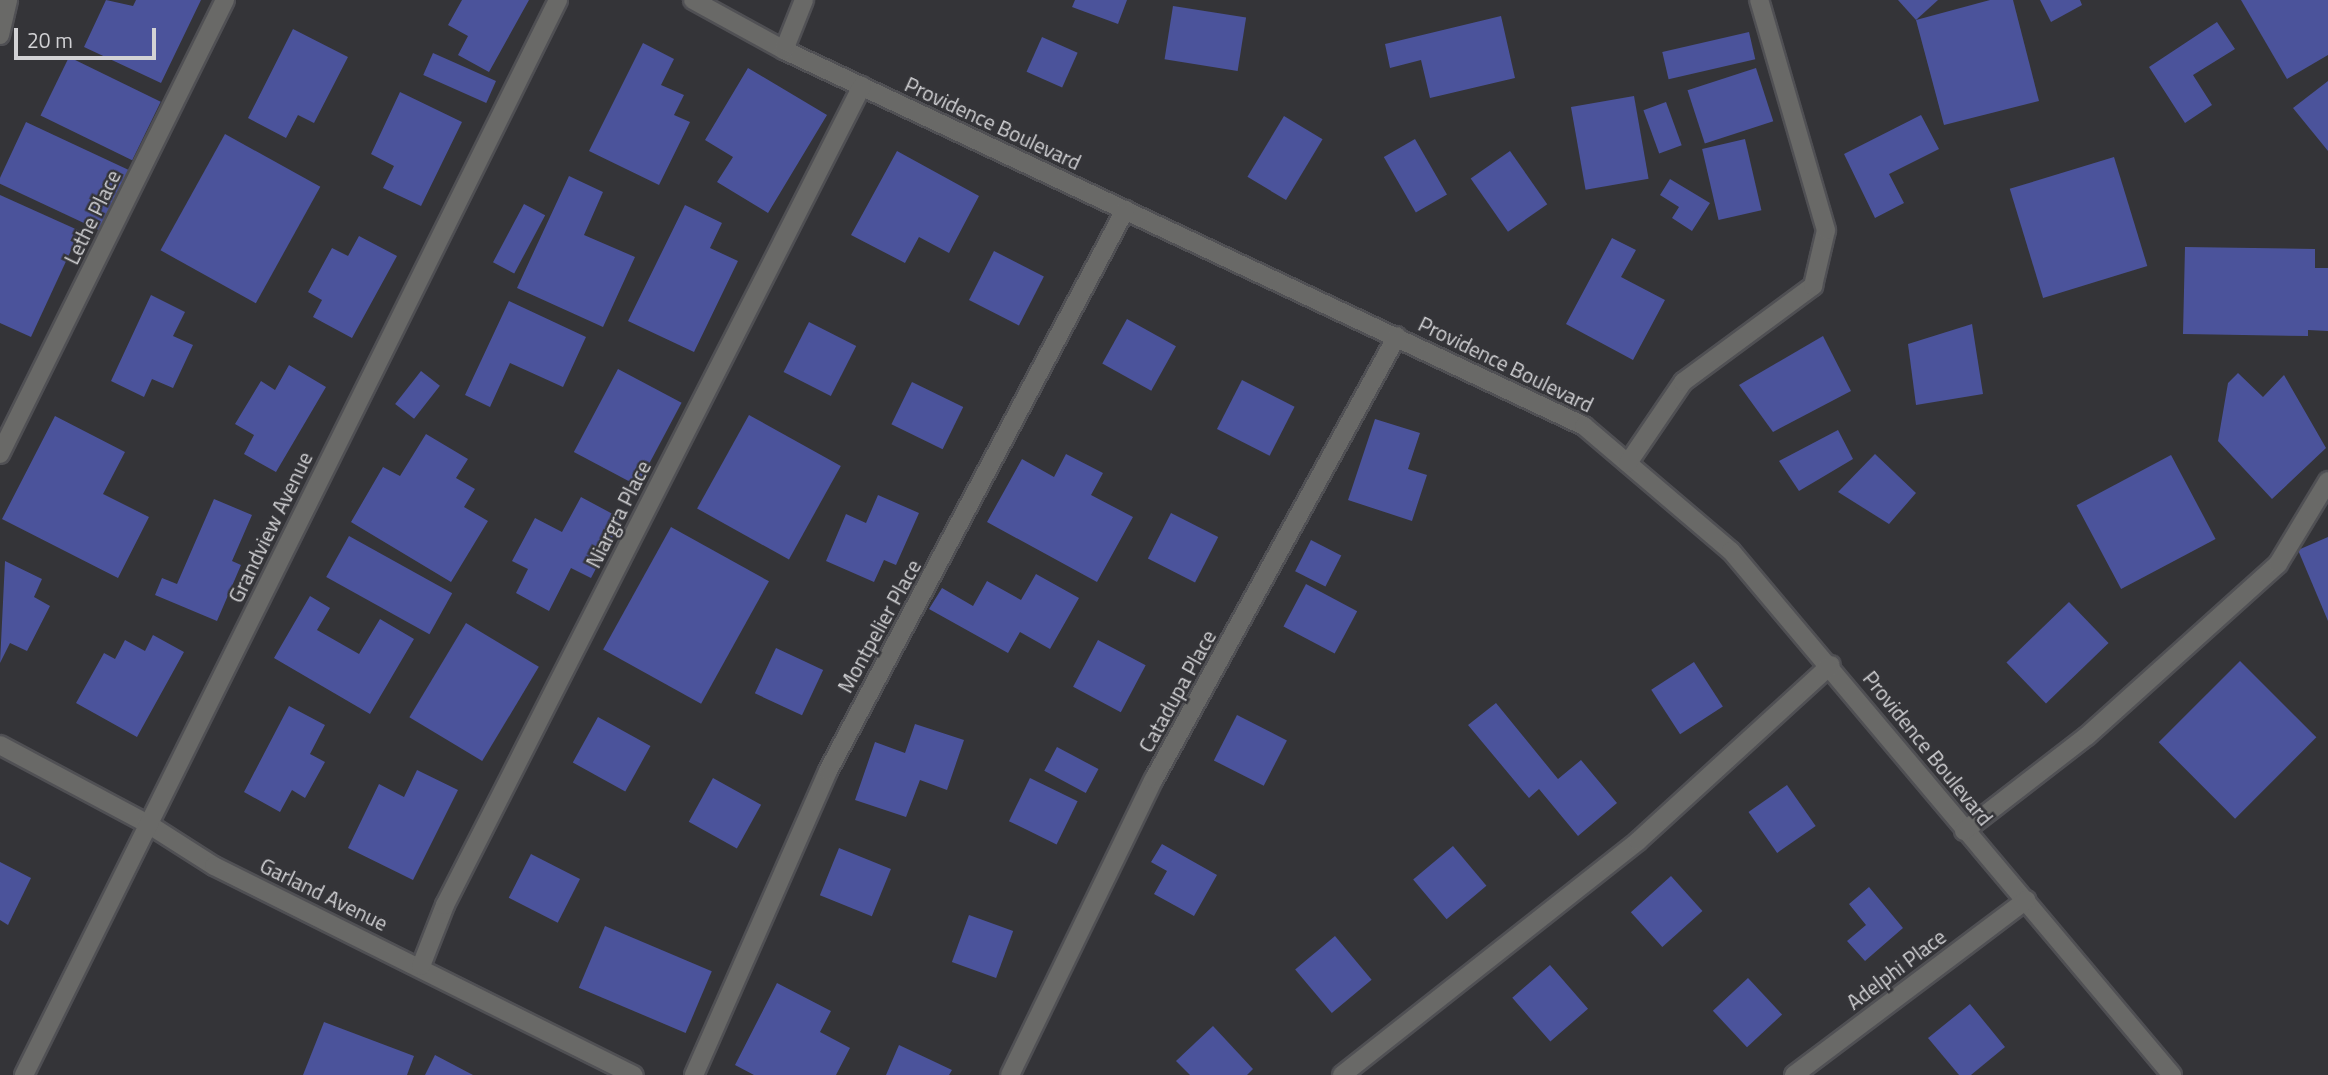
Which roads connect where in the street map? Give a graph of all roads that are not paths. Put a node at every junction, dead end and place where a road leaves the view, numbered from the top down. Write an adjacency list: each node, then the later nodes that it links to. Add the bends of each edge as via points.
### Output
1 (8, 0): 7 (street)
2 (225, 0): 12 (street, Lethe Place)
3 (558, 0): 17 (street, Grandview Avenue)
4 (693, 0): 8 (street, Providence Boulevard)
5 (804, 0): 8 (street)
6 (1759, 0): 13 (street, via 1826,230 1813,286 1683,382)
7 (0, 35)
8 (784, 50): 9 (street, Providence Boulevard)
9 (862, 86): 10 (street, Providence Boulevard); 20 (street, Niargra Place, via 445,905)
10 (1125, 210): 11 (street, Providence Boulevard); 23 (street, Montpelier Place, via 828,771)
11 (1397, 336): 13 (street, Providence Boulevard, via 1584,426); 24 (street, Catadupa Place, via 1154,779)
12 (0, 454)
13 (1628, 463): 15 (street, Providence Boulevard, via 1731,551)
14 (2328, 481): 18 (street, via 2278,564 2087,736)
15 (1831, 664): 18 (street, Providence Boulevard); 25 (street, via 1638,841)
16 (0, 745): 17 (street, Garland Avenue)
17 (148, 824): 20 (street, Garland Avenue, via 214,866); 21 (street, Grandview Avenue)
18 (1964, 831): 19 (street, Providence Boulevard)
19 (2026, 900): 26 (street, Adelphi Place); 27 (street, Providence Boulevard)
20 (421, 966): 22 (street, Garland Avenue)
21 (24, 1075)
22 (634, 1075)
23 (694, 1075)
24 (1010, 1075)
25 (1342, 1075)
26 (1794, 1075)
27 (2172, 1075)

